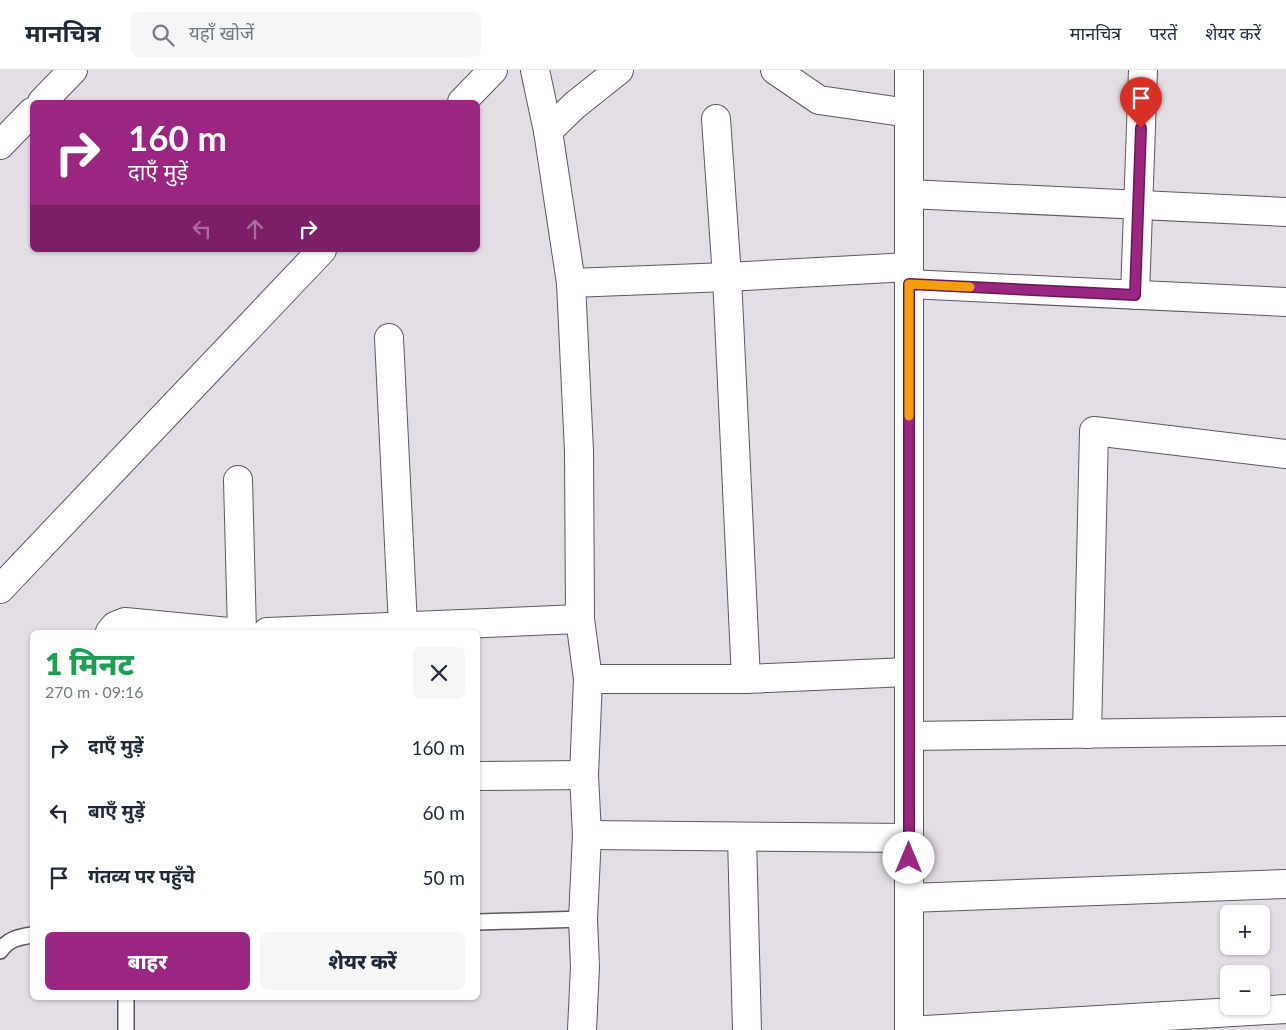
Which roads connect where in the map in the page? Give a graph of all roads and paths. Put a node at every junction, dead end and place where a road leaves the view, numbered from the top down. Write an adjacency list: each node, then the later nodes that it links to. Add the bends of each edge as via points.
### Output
1 (74, 70): 8 (street)
2 (493, 70): 9 (street)
3 (535, 70): 13 (street)
4 (619, 70): 13 (street)
5 (775, 70): 10 (street, via 819,100)
6 (909, 70): 10 (street)
7 (1143, 70): 16 (street)
8 (44, 100)
9 (464, 100)
10 (909, 113): 15 (street)
11 (30, 114): 14 (street)
12 (716, 119): 20 (street)
13 (548, 131): 21 (street)
14 (0, 146)
15 (909, 194): 16 (street); 19 (street)
16 (1138, 206): 17 (street); 22 (street)
17 (1286, 212)
18 (320, 252): 27 (street)
19 (909, 275): 20 (street); 22 (street); 34 (street)
20 (727, 277): 21 (street); 36 (street)
21 (571, 282): 28 (street, via 579,451)
22 (1135, 295): 23 (street)
23 (1286, 302)
24 (389, 338): 29 (street)
25 (1286, 454): 38 (street, via 1094,431)
26 (238, 480): 32 (street)
27 (0, 589)
28 (580, 619): 29 (street); 35 (street)
29 (403, 626): 33 (street)
30 (112, 630): 31 (street, via 125,622)
31 (208, 630)
32 (242, 630)
33 (312, 630)
34 (908, 672): 36 (street); 39 (street)
35 (588, 679): 36 (street); 40 (street)
36 (746, 679)
37 (1286, 732): 38 (street)
38 (1087, 734): 39 (street)
39 (909, 736): 44 (street)
40 (584, 775): 41 (street); 42 (street)
41 (480, 776)
42 (587, 835): 43 (street); 47 (street)
43 (742, 837): 44 (street); 55 (street)
44 (909, 838): 46 (street)
45 (1286, 884): 46 (street)
46 (909, 898): 56 (street)
47 (583, 919): 48 (lane); 54 (street)
48 (480, 922)
49 (30, 935): 50 (lane, via 17,937)
50 (0, 951)
51 (126, 1000): 53 (lane)
52 (1286, 1009): 57 (street)
53 (126, 1030)
54 (582, 1030)
55 (747, 1030)
56 (908, 1030)
57 (925, 1030)

